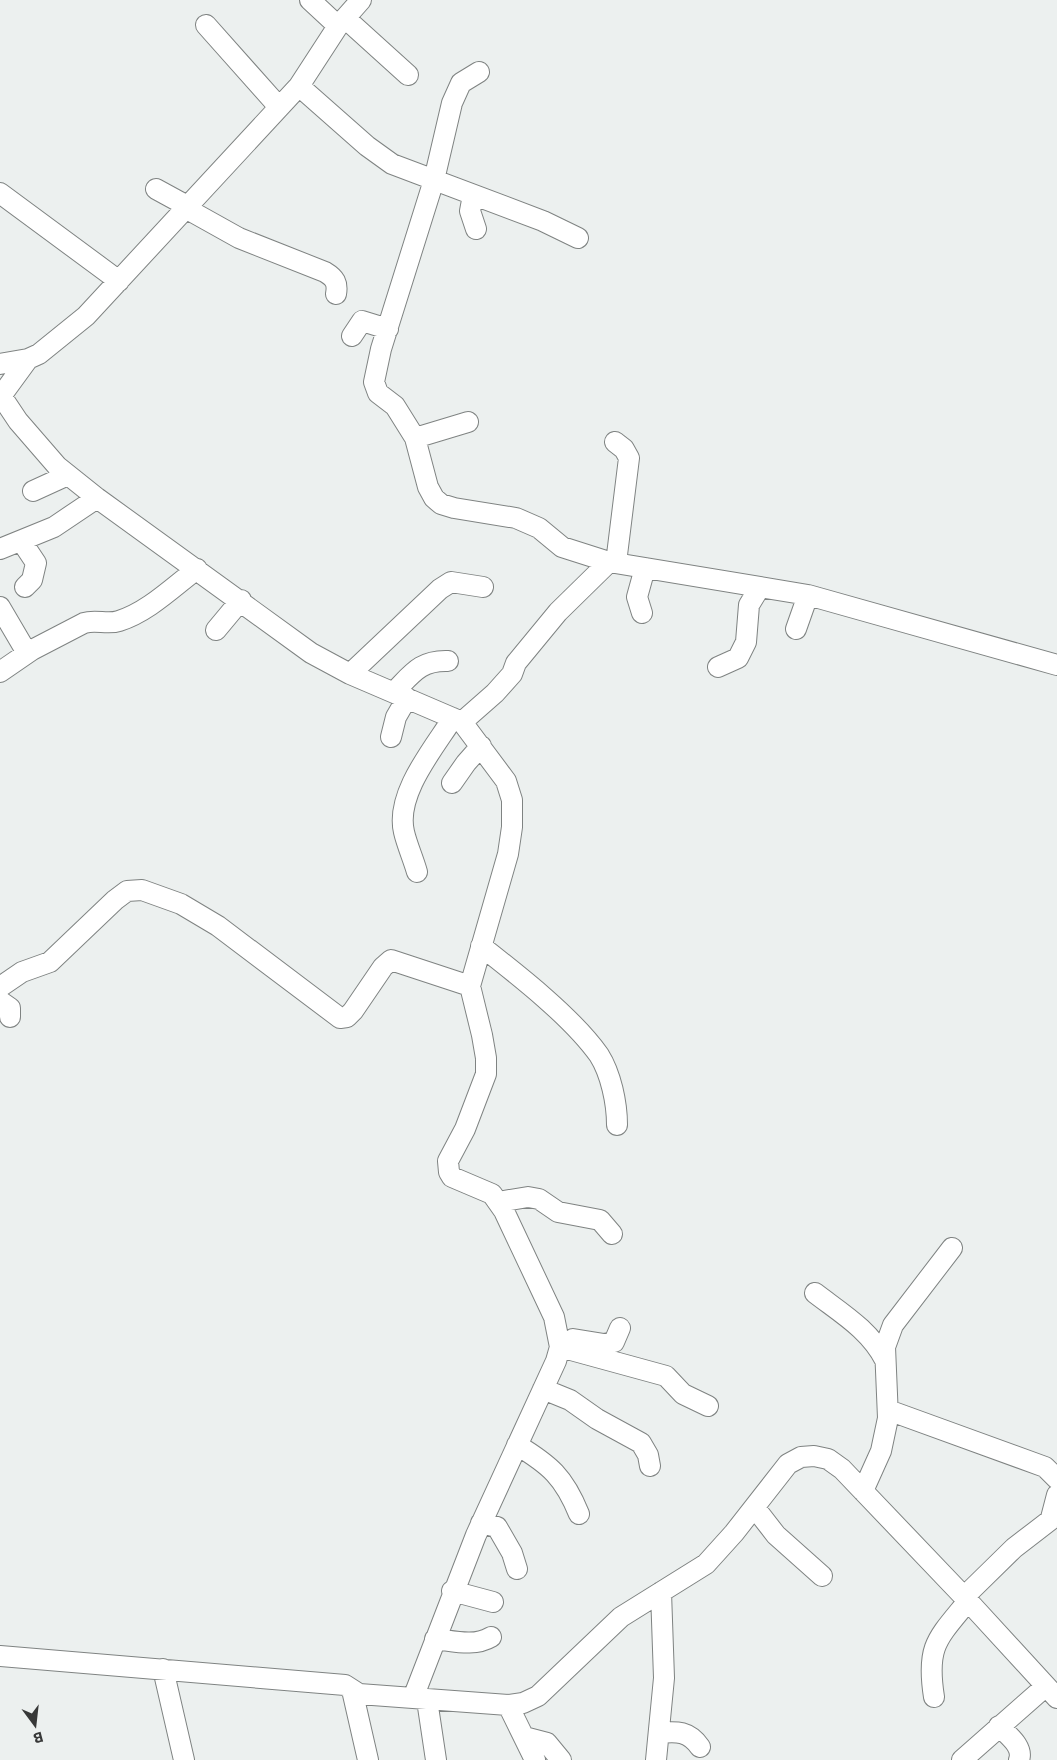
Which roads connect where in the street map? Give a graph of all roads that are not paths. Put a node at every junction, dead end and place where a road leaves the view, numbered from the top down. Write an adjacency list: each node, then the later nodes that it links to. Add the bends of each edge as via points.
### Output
1 (310, 0): 3 (street)
2 (361, 0): 3 (street)
3 (342, 22): 6 (street); 7 (street)
4 (206, 25): 8 (street)
5 (479, 72): 9 (street, via 461,83 452,103)
6 (408, 75)
7 (299, 86): 8 (street); 9 (street, via 392,164)
8 (279, 107): 13 (street)
9 (434, 180): 12 (street); 18 (street)
10 (156, 188): 13 (street)
11 (0, 193): 16 (street)
12 (472, 195): 14 (street, via 470,211); 15 (street, via 543,221)
13 (188, 208): 16 (street); 17 (street, via 239,238 325,272 334,278 338,286)
14 (476, 229)
15 (578, 238)
16 (119, 281): 20 (street, via 52,346)
17 (336, 294)
18 (388, 329): 19 (street, via 362,321); 24 (street, via 374,382 383,397 395,406)
19 (352, 336)
20 (28, 359): 21 (street); 22 (street)
21 (0, 364)
22 (1, 395): 26 (street, via 37,445)
23 (468, 422): 24 (street)
24 (415, 438): 31 (street, via 428,487 441,504 516,518 539,528 562,547)
25 (614, 442): 31 (street, via 624,449 629,458)
26 (68, 475): 27 (street); 28 (street)
27 (33, 491)
28 (97, 498): 29 (street, via 54,527); 33 (street)
29 (22, 542): 30 (street); 34 (street, via 36,563 32,580)
30 (0, 549)
31 (612, 563): 32 (street); 50 (street, via 558,612 495,693)
32 (645, 568): 36 (street); 40 (street, via 637,597)
33 (197, 569): 38 (street); 43 (street, via 131,616 108,624 84,623)
34 (25, 587)
35 (483, 587): 48 (street, via 451,582 440,589)
36 (760, 587): 37 (street); 46 (street, via 749,605 746,642 738,658)
37 (808, 595): 41 (street); 45 (street)
38 (241, 600): 42 (street); 48 (street, via 311,653)
39 (0, 607): 43 (street)
40 (642, 613)
41 (796, 629)
42 (216, 630)
43 (27, 654): 47 (street)
44 (448, 661): 49 (street, via 433,661 420,666)
45 (1057, 665)
46 (718, 667)
47 (0, 672)
48 (350, 674): 49 (street)
49 (400, 695): 50 (street); 51 (street)
50 (458, 720): 52 (street); 54 (street, via 411,786 404,805 404,831)
51 (391, 738)
52 (481, 746): 53 (street); 55 (street, via 506,781 512,800 508,854)
53 (452, 784)
54 (417, 872)
55 (481, 946): 56 (street); 58 (street, via 522,978 599,1056 610,1081)
56 (470, 986): 57 (street, via 392,960 354,1011 340,1018 218,926 180,904 142,890 127,891 50,962 22,972); 59 (street, via 484,1043 486,1074 448,1161 449,1172 452,1177 492,1194)
57 (0, 987)
58 (617, 1125)
59 (498, 1202): 60 (street, via 528,1197 539,1199 558,1212 600,1220); 64 (street, via 554,1317)
60 (612, 1234)
61 (952, 1248): 65 (street, via 892,1325 885,1346)
62 (815, 1293): 65 (street, via 869,1335)
63 (620, 1328): 64 (street, via 614,1342)
64 (559, 1342): 66 (street); 67 (street, via 666,1376 683,1394)
65 (885, 1360): 68 (street)
66 (543, 1389): 69 (street); 70 (street, via 570,1400 641,1443)
67 (708, 1406)
68 (888, 1410): 71 (street, via 1045,1466); 72 (street, via 881,1451)
69 (518, 1445): 75 (street, via 548,1464 572,1497); 77 (street)
70 (650, 1466)
71 (1057, 1479)
72 (863, 1491): 74 (street, via 828,1459 801,1457 788,1464); 82 (street)
73 (1057, 1495): 76 (street)
74 (754, 1508): 79 (street, via 776,1535); 81 (street, via 706,1564)
75 (578, 1514)
76 (1054, 1516): 82 (street, via 1014,1548)
77 (481, 1523): 78 (street, via 497,1527 508,1545); 80 (street)
78 (516, 1569)
79 (822, 1576)
80 (452, 1591): 83 (street); 85 (street)
81 (661, 1592): 92 (street, via 621,1617 538,1696); 94 (street, via 664,1678)
82 (966, 1599): 89 (street); 90 (street, via 937,1639 932,1654 930,1671)
83 (493, 1602)
84 (491, 1637): 85 (street, via 474,1643)
85 (435, 1639): 91 (street)
86 (0, 1656): 87 (street)
87 (163, 1669): 88 (street, via 345,1685); 97 (street)
88 (352, 1690): 91 (street, via 359,1694); 98 (street)
89 (1051, 1692): 93 (street)
90 (934, 1697)
91 (420, 1699): 92 (street); 99 (street)
92 (508, 1705): 95 (street)
93 (999, 1726): 103 (street); 104 (street, via 1017,1745)
94 (659, 1733): 96 (street, via 680,1731 693,1738); 102 (street)
95 (524, 1737): 100 (street); 101 (street, via 547,1743)
96 (700, 1747)
97 (184, 1760)
98 (368, 1760)
99 (436, 1760)
100 (536, 1760)
101 (562, 1760)
102 (656, 1760)
103 (962, 1760)
104 (1019, 1760)

